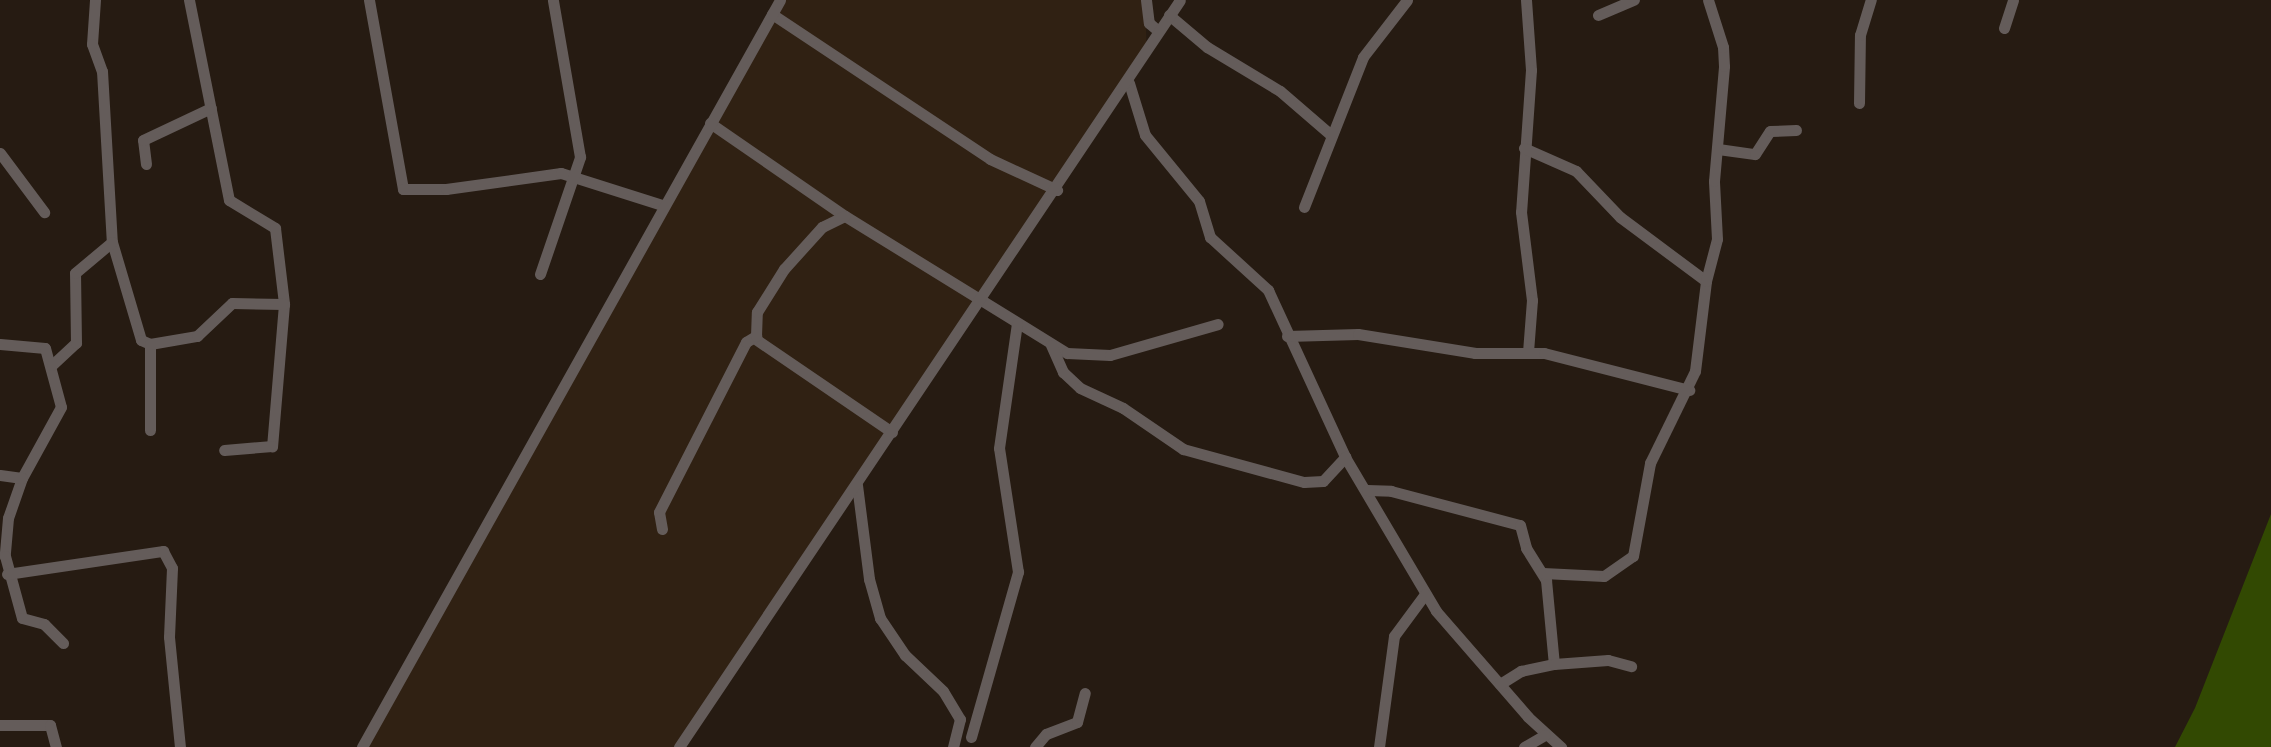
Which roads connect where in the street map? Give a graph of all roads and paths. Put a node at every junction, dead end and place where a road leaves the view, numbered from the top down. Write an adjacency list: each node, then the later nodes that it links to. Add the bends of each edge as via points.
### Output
1 (95, 0): 35 (street, via 92,44 102,71)
2 (189, 0): 21 (street)
3 (369, 0): 29 (street, via 403,189 446,189 542,174)
4 (553, 0): 29 (street, via 580,136)
5 (780, 0): 14 (street)
6 (1146, 0): 18 (street, via 1149,23)
7 (1180, 0): 15 (street)
8 (1407, 0): 24 (street, via 1363,57)
9 (1526, 0): 25 (street, via 1531,70)
10 (1634, 0): 16 (street)
11 (1708, 0): 26 (street, via 1724,52)
12 (1871, 0): 20 (street, via 1860,35)
13 (2013, 0): 17 (street)
14 (772, 14): 22 (street); 30 (street, via 990,159)
15 (1169, 15): 18 (street); 24 (street, via 1207,47 1280,91)
16 (1598, 15)
17 (2004, 28)
18 (1157, 30): 19 (street)
19 (1129, 83): 30 (street); 42 (street, via 1145,135 1199,201 1213,241 1268,290)
20 (1859, 103)
21 (211, 108): 28 (street, via 143,140); 39 (street, via 229,200 275,228)
22 (710, 123): 31 (street); 34 (street)
23 (1796, 130): 26 (street, via 1770,131 1755,154)
24 (1331, 135): 32 (street)
25 (1524, 148): 37 (street, via 1576,171 1620,217); 47 (street, via 1521,212 1532,300)
26 (1718, 149): 37 (street, via 1717,239)
27 (0, 153): 33 (street)
28 (146, 164)
29 (577, 176): 31 (street, via 619,196); 36 (street)
30 (1057, 190): 38 (street)
31 (662, 205): 73 (street)
32 (1304, 207)
33 (44, 212)
34 (845, 216): 38 (street); 43 (street, via 822,227 784,269 757,312)
35 (112, 242): 45 (street, via 141,340); 48 (street, via 75,273 76,343)
36 (540, 274)
37 (1706, 281): 49 (street)
38 (983, 299): 40 (street); 51 (street)
39 (284, 304): 45 (street, via 232,303 197,336); 52 (street, via 272,446)
40 (1017, 323): 46 (street); 70 (street, via 999,448 1017,579)
41 (1218, 324): 46 (street, via 1097,357)
42 (1287, 336): 47 (street, via 1358,334 1463,352); 53 (street)
43 (754, 338): 51 (street); 58 (street, via 746,342 666,499 658,516)
44 (0, 344): 48 (street, via 41,345)
45 (150, 344): 50 (street)
46 (1051, 345): 53 (street, via 1063,372 1080,388 1123,408 1183,449 1316,482 1327,479)
47 (1528, 352): 49 (street, via 1630,371)
48 (52, 365): 55 (street, via 62,413)
49 (1689, 390): 59 (street, via 1650,463 1633,556 1604,576)
50 (150, 430)
51 (892, 432): 56 (street)
52 (224, 450)
53 (1345, 457): 57 (street)
54 (0, 475): 55 (street)
55 (22, 478): 60 (street, via 8,518)
56 (857, 485): 68 (street, via 869,579 880,618 905,655 943,691); 74 (street)
57 (1367, 490): 59 (street, via 1391,491 1517,523); 61 (street)
58 (662, 529)
59 (1543, 573): 63 (street)
60 (7, 574): 62 (street, via 22,618 44,624); 72 (street, via 163,551 172,568 169,637)
61 (1425, 594): 65 (street); 78 (street, via 1394,636)
62 (63, 643)
63 (1554, 664): 64 (street, via 1601,660); 65 (street, via 1515,673)
64 (1631, 666)
65 (1500, 684): 69 (street)
66 (1085, 693): 77 (street, via 1077,722 1046,734)
67 (0, 725): 71 (street, via 50,725)
68 (962, 727): 70 (street); 75 (street)
69 (1545, 735): 79 (street); 80 (street)
70 (971, 737): 76 (street)
71 (56, 747)
72 (180, 747)
73 (362, 747)
74 (679, 747)
75 (953, 747)
76 (980, 747)
77 (1035, 747)
78 (1379, 747)
79 (1524, 747)
80 (1561, 747)

